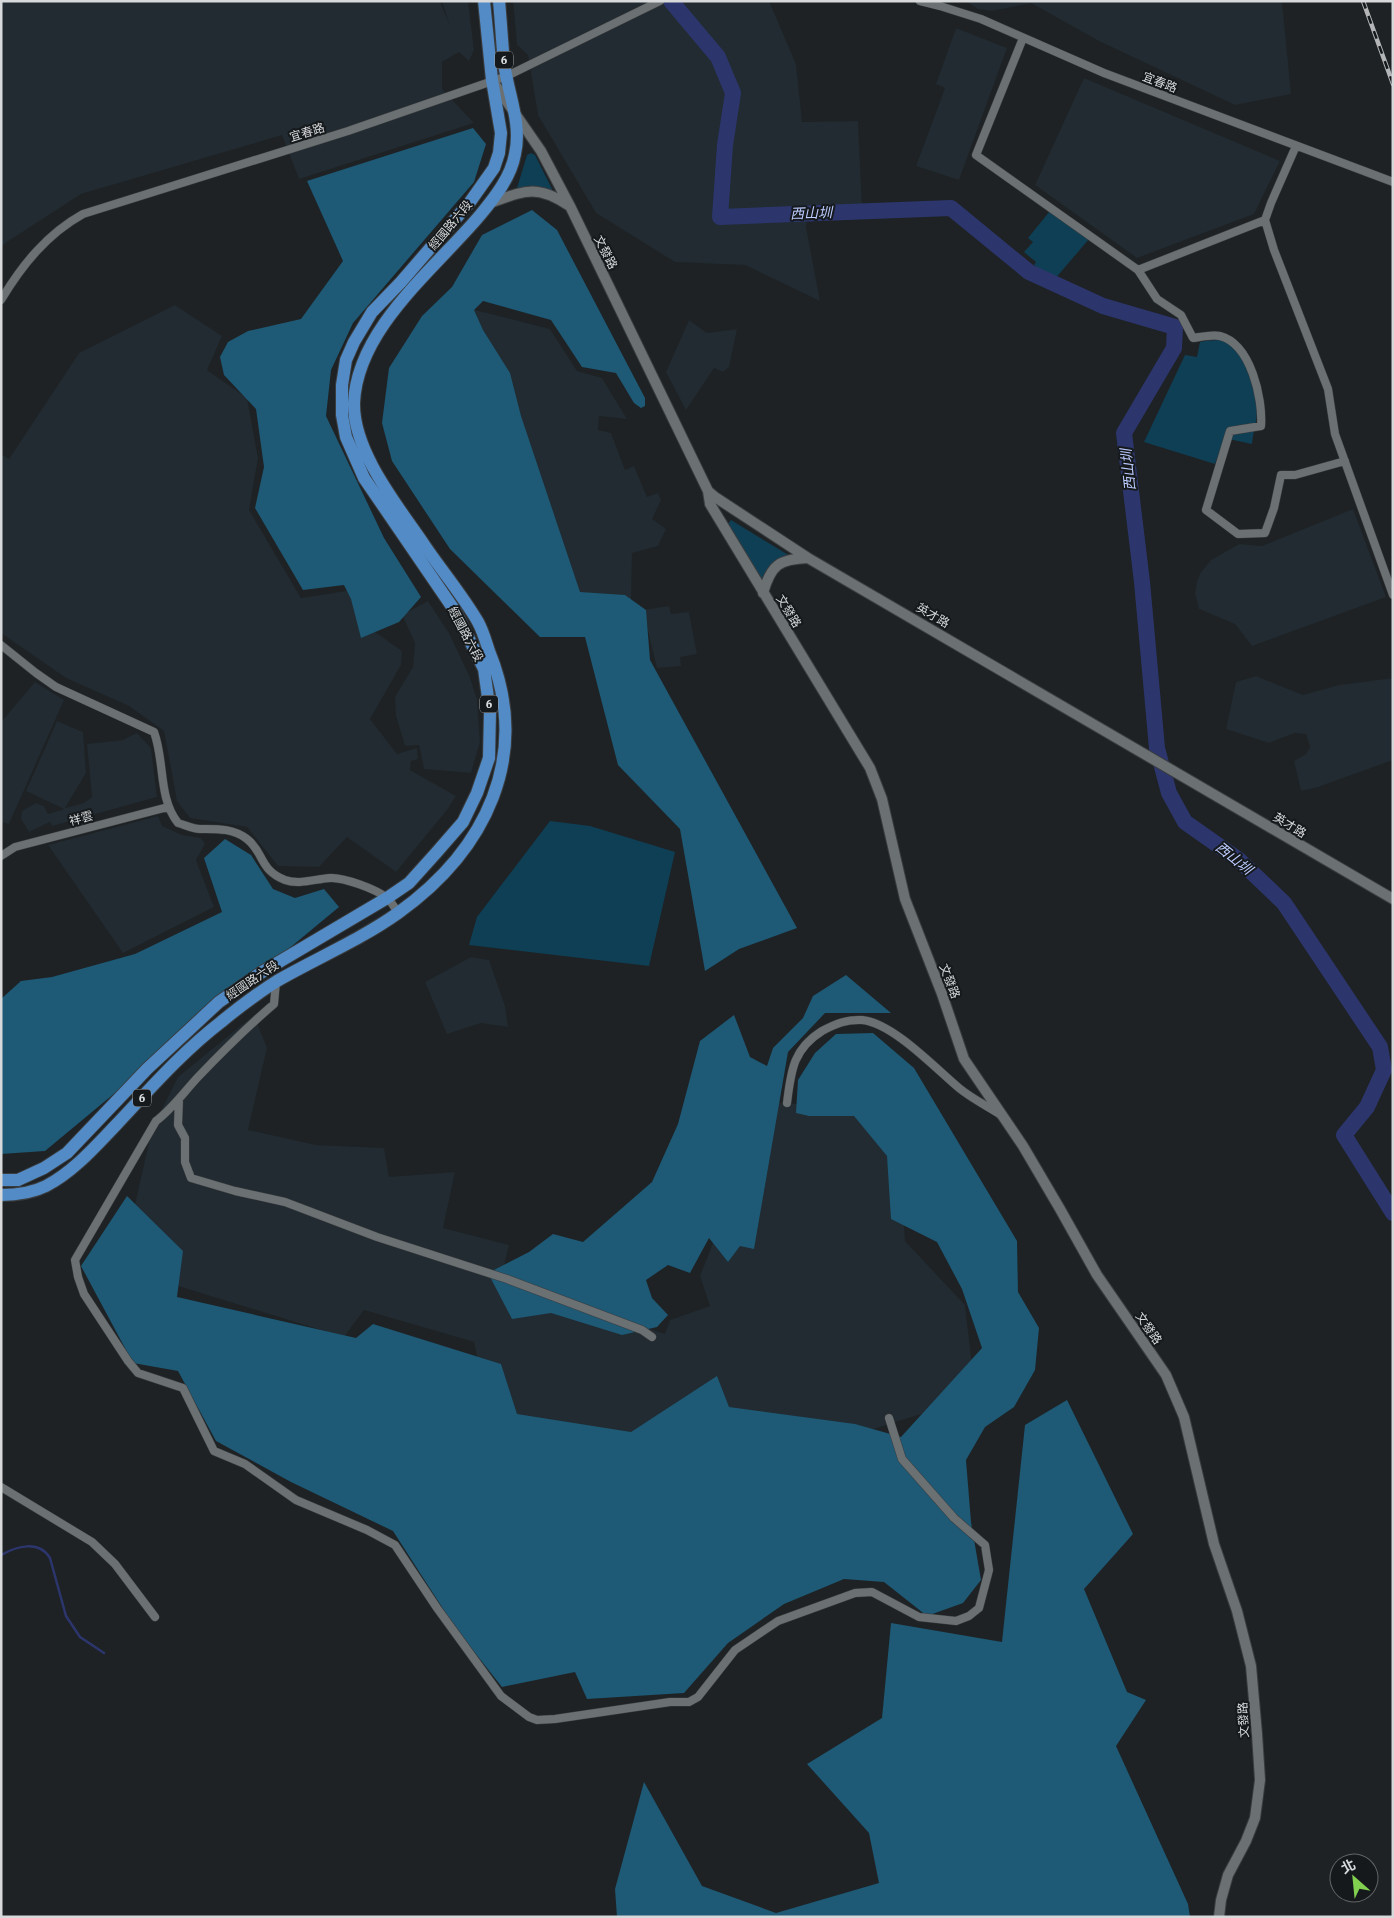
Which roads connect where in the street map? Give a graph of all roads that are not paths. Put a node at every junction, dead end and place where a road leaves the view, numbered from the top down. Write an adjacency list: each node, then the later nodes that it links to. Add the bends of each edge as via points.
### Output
1 (484, 1): 7 (main road, 6)
2 (499, 1): 6 (main road, 6)
3 (660, 1): 6 (street, 宜春路)
4 (920, 1): 5 (street, 宜春路, via 981,19)
5 (1022, 38): 9 (street, 宜春路); 14 (street, via 976,156)
6 (507, 76): 7 (street, 宜春路); 8 (main road, 6)
7 (492, 80): 8 (street, 文發路); 15 (street, 宜春路, via 348,131 83,214 43,244); 16 (main road, 經國路六段 / 6, via 501,133 494,168 470,202)
8 (517, 118): 11 (main road, 經國路六段 / 6, via 513,163); 12 (street, 文發路, via 541,151)
9 (1296, 146): 10 (street, 宜春路); 13 (street)
10 (1393, 182)
11 (490, 203): 12 (street, via 538,190); 17 (main road, 經國路六段 / 6)
12 (570, 206): 19 (street, 文發路)
13 (1265, 220): 14 (street); 18 (street, via 1328,389 1335,434)
14 (1138, 270): 18 (street, via 1157,299 1181,314 1193,338 1219,336 1231,341 1240,350 1255,382 1262,410 1261,426 1230,431 1206,510 1238,534 1264,533 1274,508 1281,475 1295,475)
15 (1, 300)
16 (368, 318): 17 (main road); 26 (main road, 經國路六段 / 6, via 346,360 342,385 346,437 364,478 455,611 473,644 484,669 490,712 489,758 463,822 409,883)
17 (382, 324): 28 (main road, 經國路六段 / 6, via 361,366 354,405 364,451 478,623 497,672 506,723 504,763 484,817 453,864)
18 (1345, 461): 22 (street)
19 (708, 490): 20 (street, 英才路); 21 (street, 文發路, via 710,504)
20 (808, 558): 21 (street, via 780,562 767,578); 27 (street, 英才路)
21 (763, 593): 33 (street, 文發路, via 870,768 882,799 905,898 964,1059)
22 (1393, 594)
23 (1, 644): 24 (street, via 56,687 154,732)
24 (168, 807): 25 (street, 祥雲, via 15,847); 26 (street, via 178,823 239,834 253,845 267,869 286,881 337,878)
25 (1, 856)
26 (387, 898): 28 (street); 29 (main road, 經國路六段 / 6)
27 (1393, 899)
28 (398, 913): 30 (main road, 經國路六段 / 6)
29 (268, 968): 30 (main road); 34 (main road, 經國路六段 / 6, via 220,1002 147,1069 67,1153 18,1180)
30 (276, 982): 31 (street, via 274,1004 236,1037); 35 (main road, 經國路六段 / 6, via 219,1024 168,1070 66,1174 44,1187 21,1194)
31 (179, 1097): 36 (street, via 178,1125 185,1138 185,1162 191,1178 285,1202 507,1279 642,1330); 37 (street, via 170,1111 156,1121 75,1260 84,1294 138,1373 183,1388 214,1451 245,1464 296,1500 367,1530 395,1546 501,1696 529,1717 555,1719 689,1702 698,1697 735,1650 778,1621 855,1593 872,1592 919,1617 956,1621 970,1616 979,1608 989,1570 984,1545 954,1518 902,1459)
32 (787, 1103): 33 (street, via 791,1070 798,1053 811,1038 837,1023 863,1020 887,1029 960,1089)
33 (1004, 1117): 40 (street, 文發路, via 1097,1275 1166,1375 1184,1418 1214,1544 1237,1611 1253,1677 1260,1780 1255,1818 1228,1875)
34 (1, 1180)
35 (1, 1195)
36 (652, 1337)
37 (889, 1418)
38 (1, 1487): 39 (street, via 92,1542 115,1564)
39 (155, 1617)
40 (1219, 1917)

